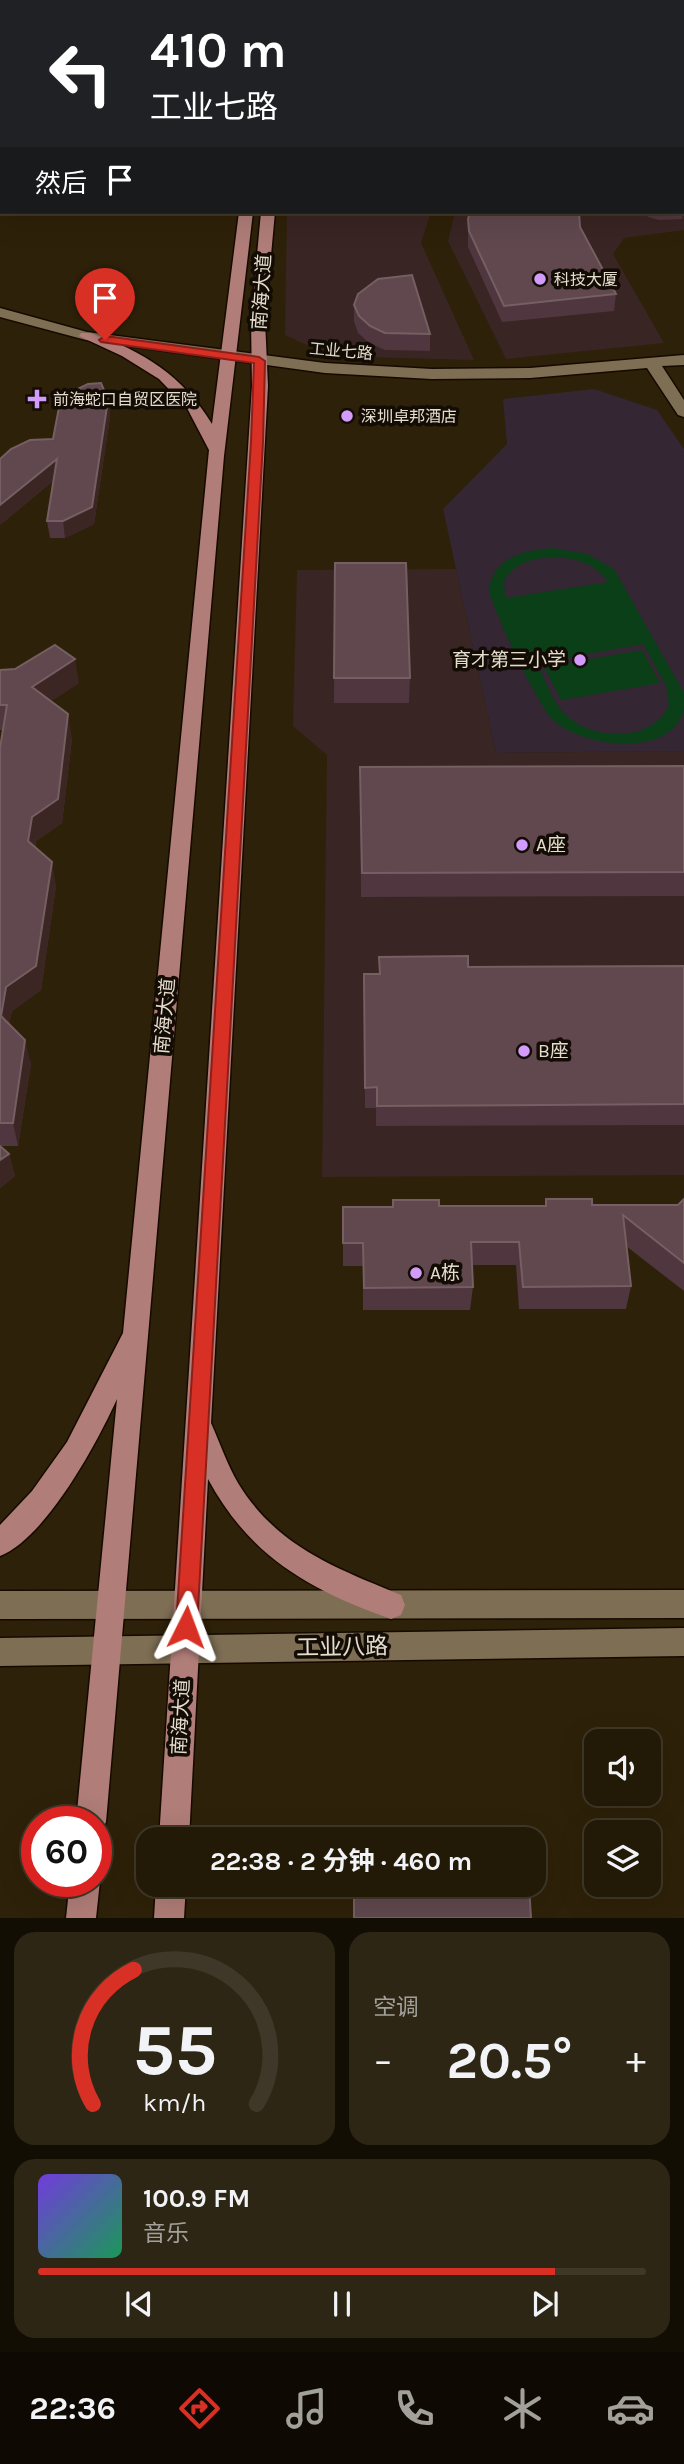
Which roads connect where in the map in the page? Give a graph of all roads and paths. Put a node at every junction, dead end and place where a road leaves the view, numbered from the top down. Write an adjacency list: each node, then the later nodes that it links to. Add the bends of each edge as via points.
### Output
1 (246, 214): 5 (main road, 南海大道)
2 (268, 214): 7 (main road, 南海大道)
3 (0, 312): 4 (street, 工业七路)
4 (86, 336): 5 (street, 工业七路); 10 (main road, via 119,348 169,378 207,425)
5 (228, 356): 7 (street, 工业七路); 10 (main road, 南海大道)
6 (684, 360): 8 (street, 工业七路)
7 (259, 361): 8 (street, 工业七路, via 432,374 530,373); 12 (main road, 南海大道)
8 (652, 363): 9 (street)
9 (684, 412)
10 (216, 456): 11 (main road, 南海大道)
11 (137, 1324): 13 (main road, via 55,1483); 16 (main road, 南海大道)
12 (199, 1419): 17 (main road, 南海大道); 18 (main road, via 219,1474 234,1500 268,1539 328,1582)
13 (0, 1543)
14 (684, 1604): 18 (street, 工业八路)
15 (0, 1605): 16 (street, 工业八路)
16 (111, 1605): 17 (street, 工业八路); 21 (main road, 南海大道)
17 (188, 1605): 18 (street, 工业八路); 20 (main road, 南海大道)
18 (391, 1605)
19 (684, 1642): 20 (street, 工业八路)
20 (185, 1649): 21 (street, 工业八路); 24 (main road, 南海大道)
21 (107, 1650): 22 (street, 工业八路); 23 (main road, 南海大道)
22 (0, 1652)
23 (92, 1806)
24 (175, 1827)
25 (83, 1897): 27 (main road)
26 (170, 1897): 28 (main road)
27 (81, 1918)
28 (169, 1918)

